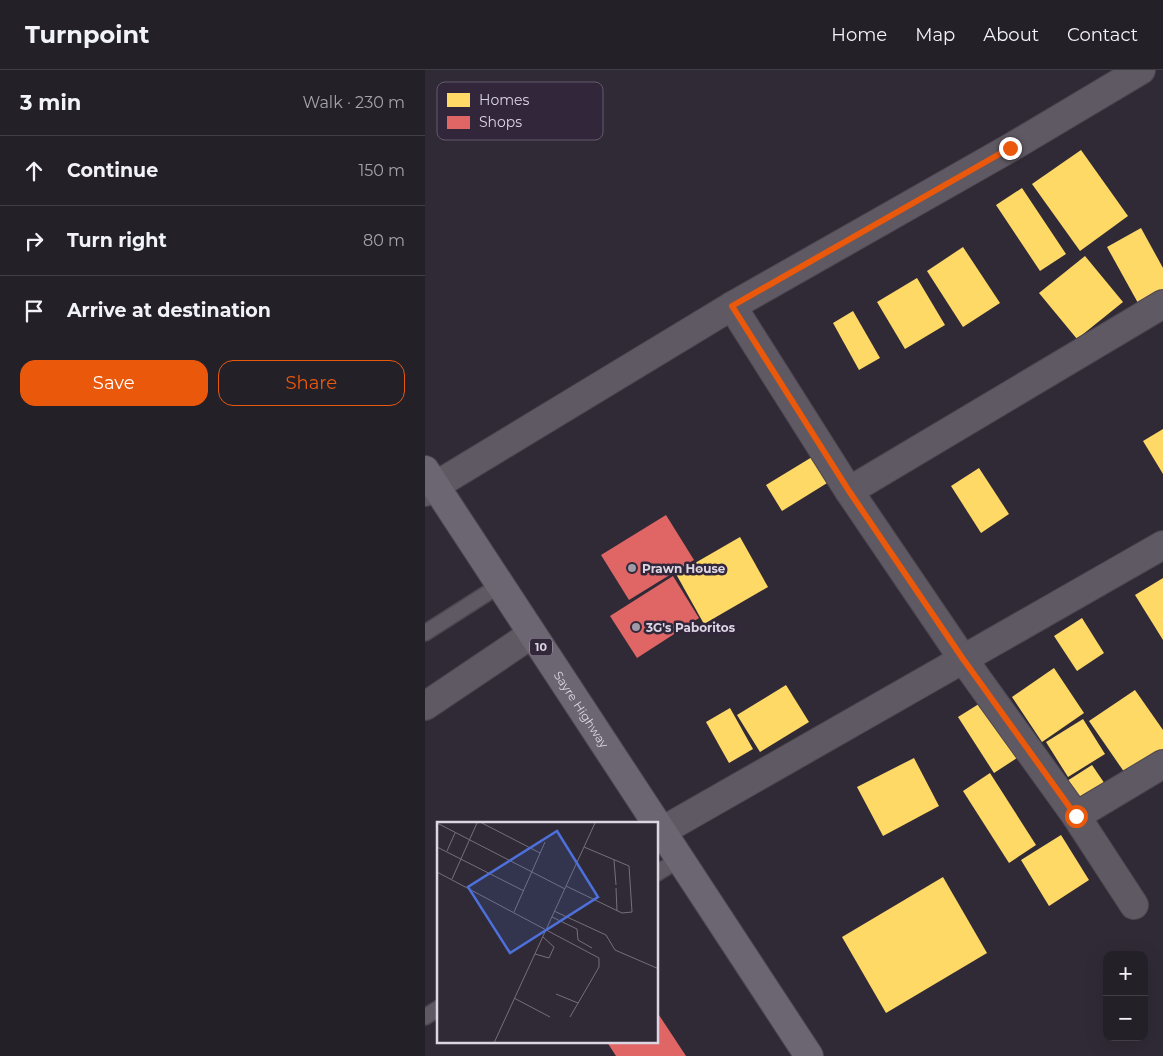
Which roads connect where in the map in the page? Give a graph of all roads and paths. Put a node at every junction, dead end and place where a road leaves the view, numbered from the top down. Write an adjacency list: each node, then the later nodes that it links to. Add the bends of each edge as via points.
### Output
1 (1141, 70): 3 (street)
2 (1163, 304): 5 (street)
3 (732, 306): 4 (street); 5 (street)
4 (428, 483): 7 (highway, Sayre Highway / 10)
5 (849, 491): 10 (street)
6 (1163, 545): 10 (street)
7 (500, 585): 8 (lane); 9 (highway, Sayre Highway / 10)
8 (425, 633)
9 (532, 634): 11 (street); 14 (highway, Sayre Highway / 10)
10 (963, 659): 13 (street); 15 (street)
11 (425, 706)
12 (1163, 764): 13 (street)
13 (1076, 816): 18 (street)
14 (656, 822)
15 (659, 826): 16 (highway, Sayre Highway / 10)
16 (680, 859): 17 (lane); 21 (highway, Sayre Highway / 10)
17 (659, 872)
18 (1133, 905)
19 (437, 1009): 20 (lane)
20 (425, 1017)
21 (809, 1056)

